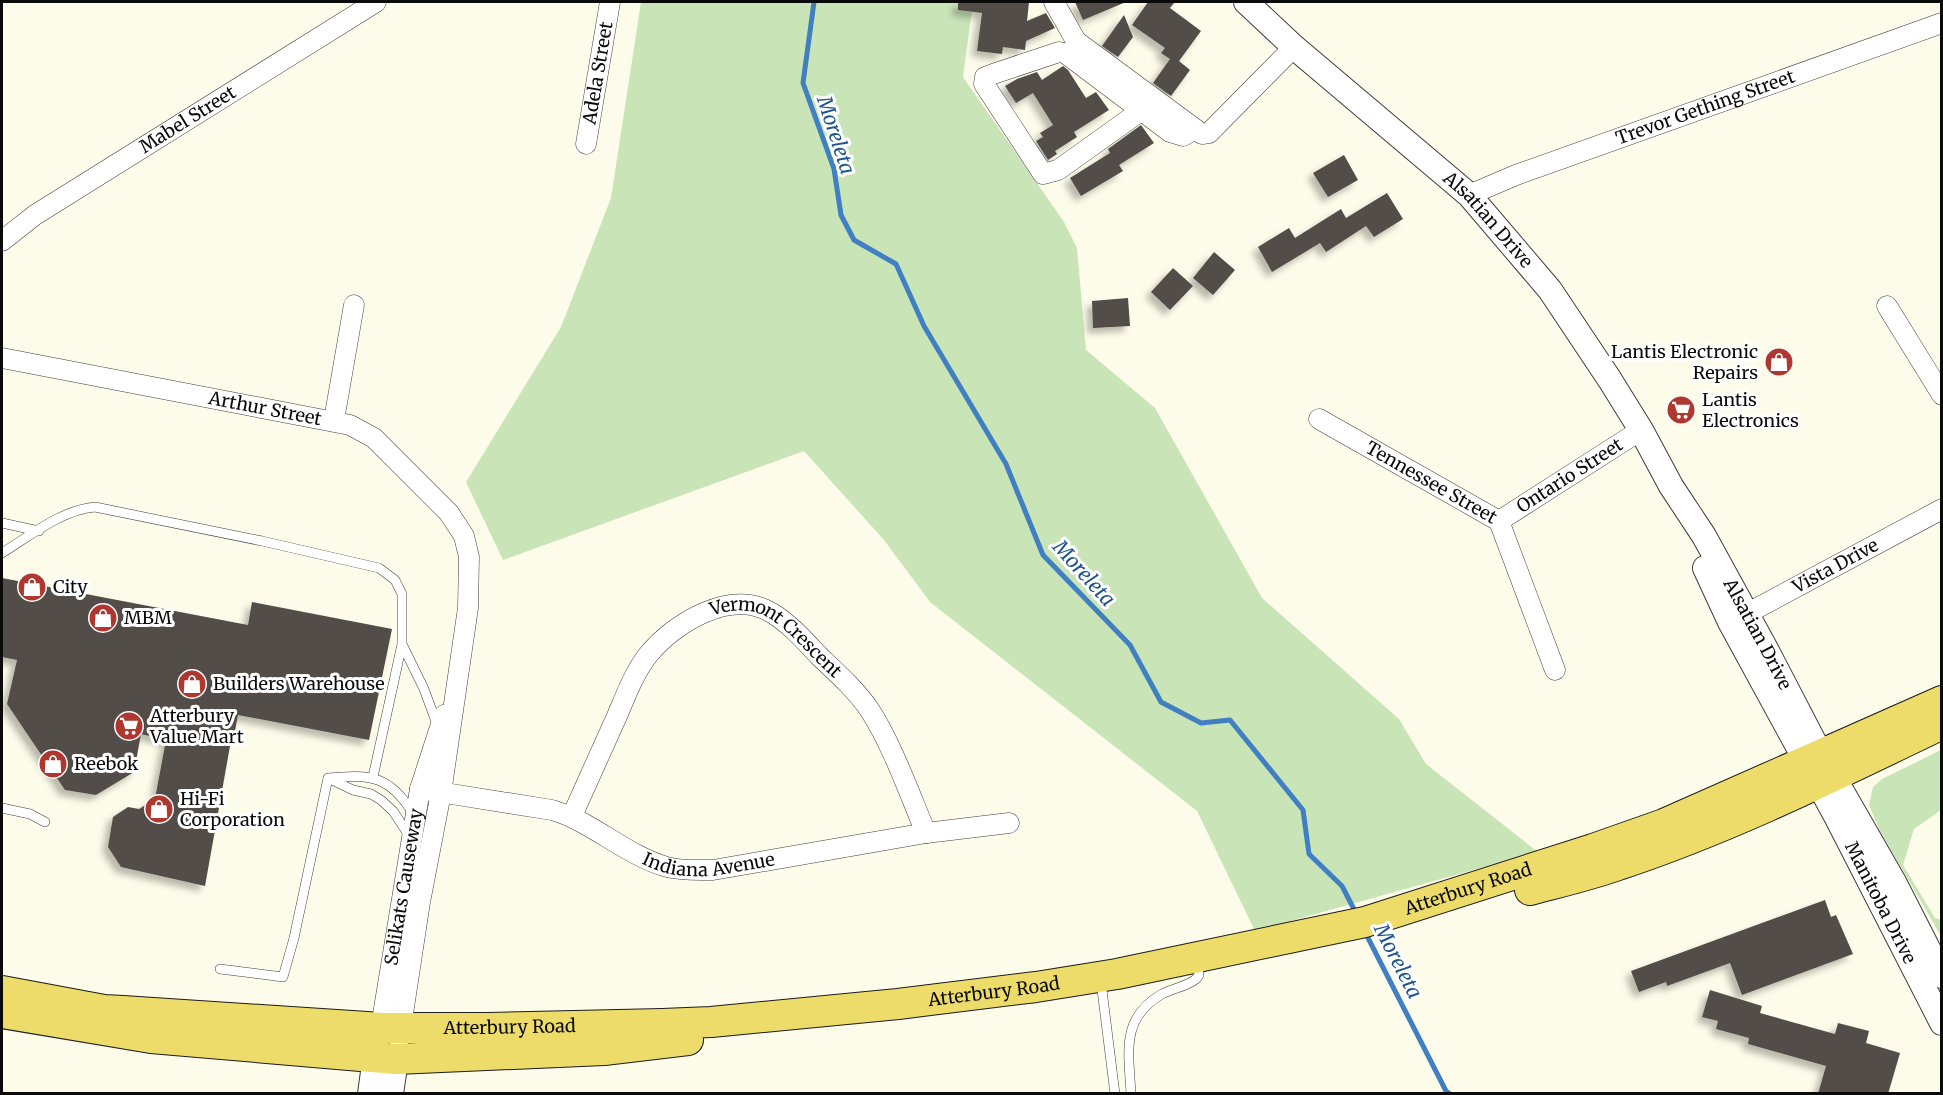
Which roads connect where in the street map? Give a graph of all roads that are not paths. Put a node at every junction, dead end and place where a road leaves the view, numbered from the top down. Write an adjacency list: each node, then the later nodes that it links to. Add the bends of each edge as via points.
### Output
1 (376, 2): 11 (street, Mabel Street, via 35,215)
2 (610, 2): 9 (street, Adela Street)
3 (1054, 2): 8 (street, via 1076,41)
4 (1246, 2): 6 (street, Alsatian Drive)
5 (1941, 23): 10 (street, Trevor Gething Street)
6 (1294, 47): 8 (street); 10 (street, Alsatian Drive)
7 (1142, 110): 7 (street, via 1058,170 1042,174 984,84 985,77 1065,53); 8 (street, via 1170,132 1183,136)
8 (1202, 131)
9 (586, 144)
10 (1469, 195): 18 (street, Alsatian Drive, via 1550,290)
11 (2, 241)
12 (354, 305): 17 (street)
13 (1887, 306): 15 (street)
14 (2, 358): 17 (street, Arthur Street)
15 (1941, 395)
16 (1320, 419): 20 (street, Tennessee Street)
17 (334, 420): 24 (street, Arthur Street, via 374,438 433,495 460,527)
18 (1641, 430): 20 (street, Ontario Street); 25 (street, Alsatian Drive, via 1671,486 1693,542)
19 (1941, 510): 25 (street, Vista Drive)
20 (1499, 521): 27 (street, Tennessee Street)
21 (2, 523): 22 (lane)
22 (39, 531): 23 (lane); 26 (lane, via 75,511 95,507 380,567 395,580 402,594)
23 (2, 553)
24 (469, 557): 28 (street, Selikats Causeway, via 468,608)
25 (1738, 618): 32 (street, Alsatian Drive)
26 (402, 644): 31 (lane); 33 (lane)
27 (1555, 670)
28 (457, 685): 31 (street, Selikats Causeway); 36 (street, Selikats Causeway)
29 (1941, 701): 32 (main road, Atterbury Road)
30 (1941, 724): 32 (main road, Atterbury Road)
31 (439, 729): 35 (street, Selikats Causeway)
32 (1819, 769): 45 (street, Manitoba Drive); 47 (main road, Atterbury Road, via 1418,913 1365,922 1313,942); 53 (street, Manitoba Drive)
33 (373, 777): 34 (lane); 39 (lane, via 391,787)
34 (327, 778): 43 (lane, via 381,801 397,816); 48 (lane, via 282,978)
35 (420, 789): 36 (street, Indiana Avenue); 39 (street, Selikats Causeway)
36 (441, 793): 38 (street, Indiana Avenue); 44 (street, Selikats Causeway)
37 (2, 808): 40 (lane)
38 (572, 816): 42 (street, Indiana Avenue, via 646,859 685,870 734,867); 42 (street, Vermont Crescent, via 646,658 670,632 688,620 710,610 743,606 771,612 859,696 880,728)
39 (416, 818): 43 (street, Selikats Causeway); 44 (lane)
40 (45, 822)
41 (1009, 823): 42 (street, Indiana Avenue)
42 (926, 833)
43 (411, 841): 54 (street, Selikats Causeway)
44 (430, 850): 54 (street, Selikats Causeway)
45 (1912, 917): 46 (lane); 49 (street, Manitoba Drive)
46 (1941, 951)
47 (1198, 967): 50 (main road, Atterbury Road); 58 (lane, via 1193,982 1164,993 1136,1019 1129,1038)
48 (220, 969)
49 (1941, 976)
50 (1101, 985): 54 (main road, Atterbury Road, via 904,1019 604,1050); 57 (lane)
51 (2, 991): 54 (main road, Atterbury Road, via 104,1010)
52 (2, 1013): 54 (main road, Atterbury Road, via 151,1038)
53 (1941, 1023)
54 (388, 1043): 55 (street, Selikats Causeway); 56 (street, Selikats Causeway)
55 (370, 1094)
56 (391, 1094)
57 (1115, 1094)
58 (1131, 1094)

